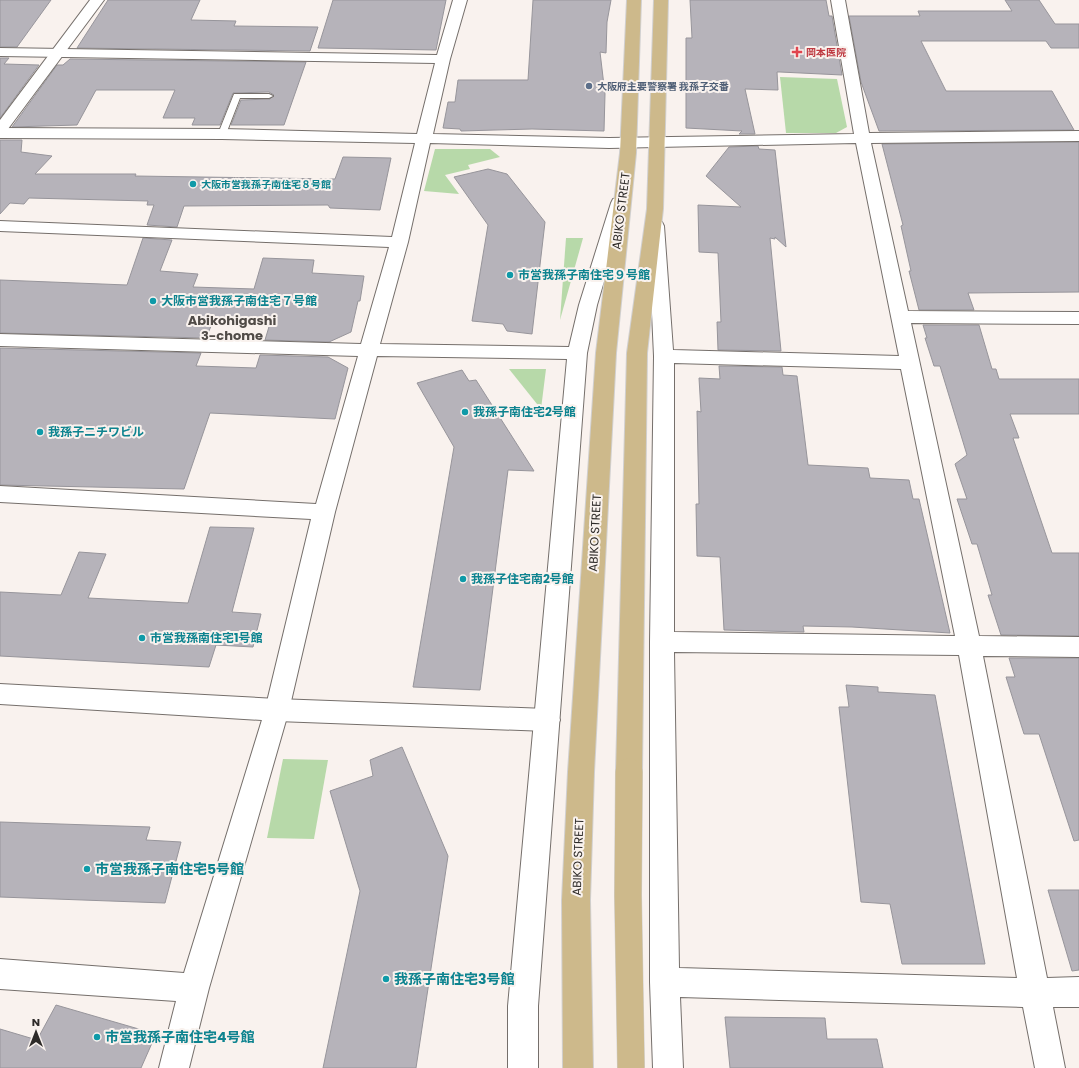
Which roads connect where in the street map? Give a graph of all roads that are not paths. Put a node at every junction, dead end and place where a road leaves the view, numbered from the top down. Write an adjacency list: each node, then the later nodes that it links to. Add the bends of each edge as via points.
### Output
1 (97, 0): 7 (street)
2 (460, 0): 8 (street)
3 (634, 0): 15 (main road, ABIKO STREET)
4 (661, 0): 16 (main road)
5 (838, 0): 14 (street)
6 (0, 52): 7 (street)
7 (59, 53): 8 (street); 10 (street)
8 (443, 59): 13 (street)
9 (269, 96): 11 (lane, via 237,96)
10 (0, 132): 11 (street)
11 (222, 134): 13 (street)
12 (1079, 136): 14 (street)
13 (425, 138): 15 (street); 20 (street)
14 (864, 138): 16 (street); 21 (street)
15 (629, 143): 16 (street); 17 (main road, ABIKO STREET)
16 (657, 143): 18 (main road)
17 (623, 193): 25 (street, via 588,305); 43 (main road, ABIKO STREET, via 606,353 581,772 576,900)
18 (655, 209): 26 (street); 44 (main road, bridge, via 637,353 629,772)
19 (0, 226): 20 (street)
20 (399, 242): 24 (street)
21 (901, 317): 22 (street); 27 (street)
22 (1079, 318)
23 (0, 340): 24 (street)
24 (368, 350): 25 (street); 29 (street)
25 (577, 353): 35 (street)
26 (664, 356): 27 (street); 30 (street)
27 (909, 363): 31 (street)
28 (0, 494): 29 (street)
29 (324, 512): 34 (street)
30 (662, 642): 31 (street); 37 (street)
31 (969, 646): 32 (street); 40 (street)
32 (1079, 647)
33 (0, 694): 34 (street)
34 (276, 710): 35 (street); 38 (street)
35 (547, 720): 42 (street, via 523,1006)
36 (0, 974): 38 (street)
37 (664, 982): 40 (street); 45 (street)
38 (194, 988): 41 (street)
39 (1079, 992): 40 (street)
40 (1035, 993): 46 (street)
41 (174, 1068)
42 (522, 1068)
43 (578, 1068)
44 (631, 1068)
45 (668, 1068)
46 (1050, 1068)

